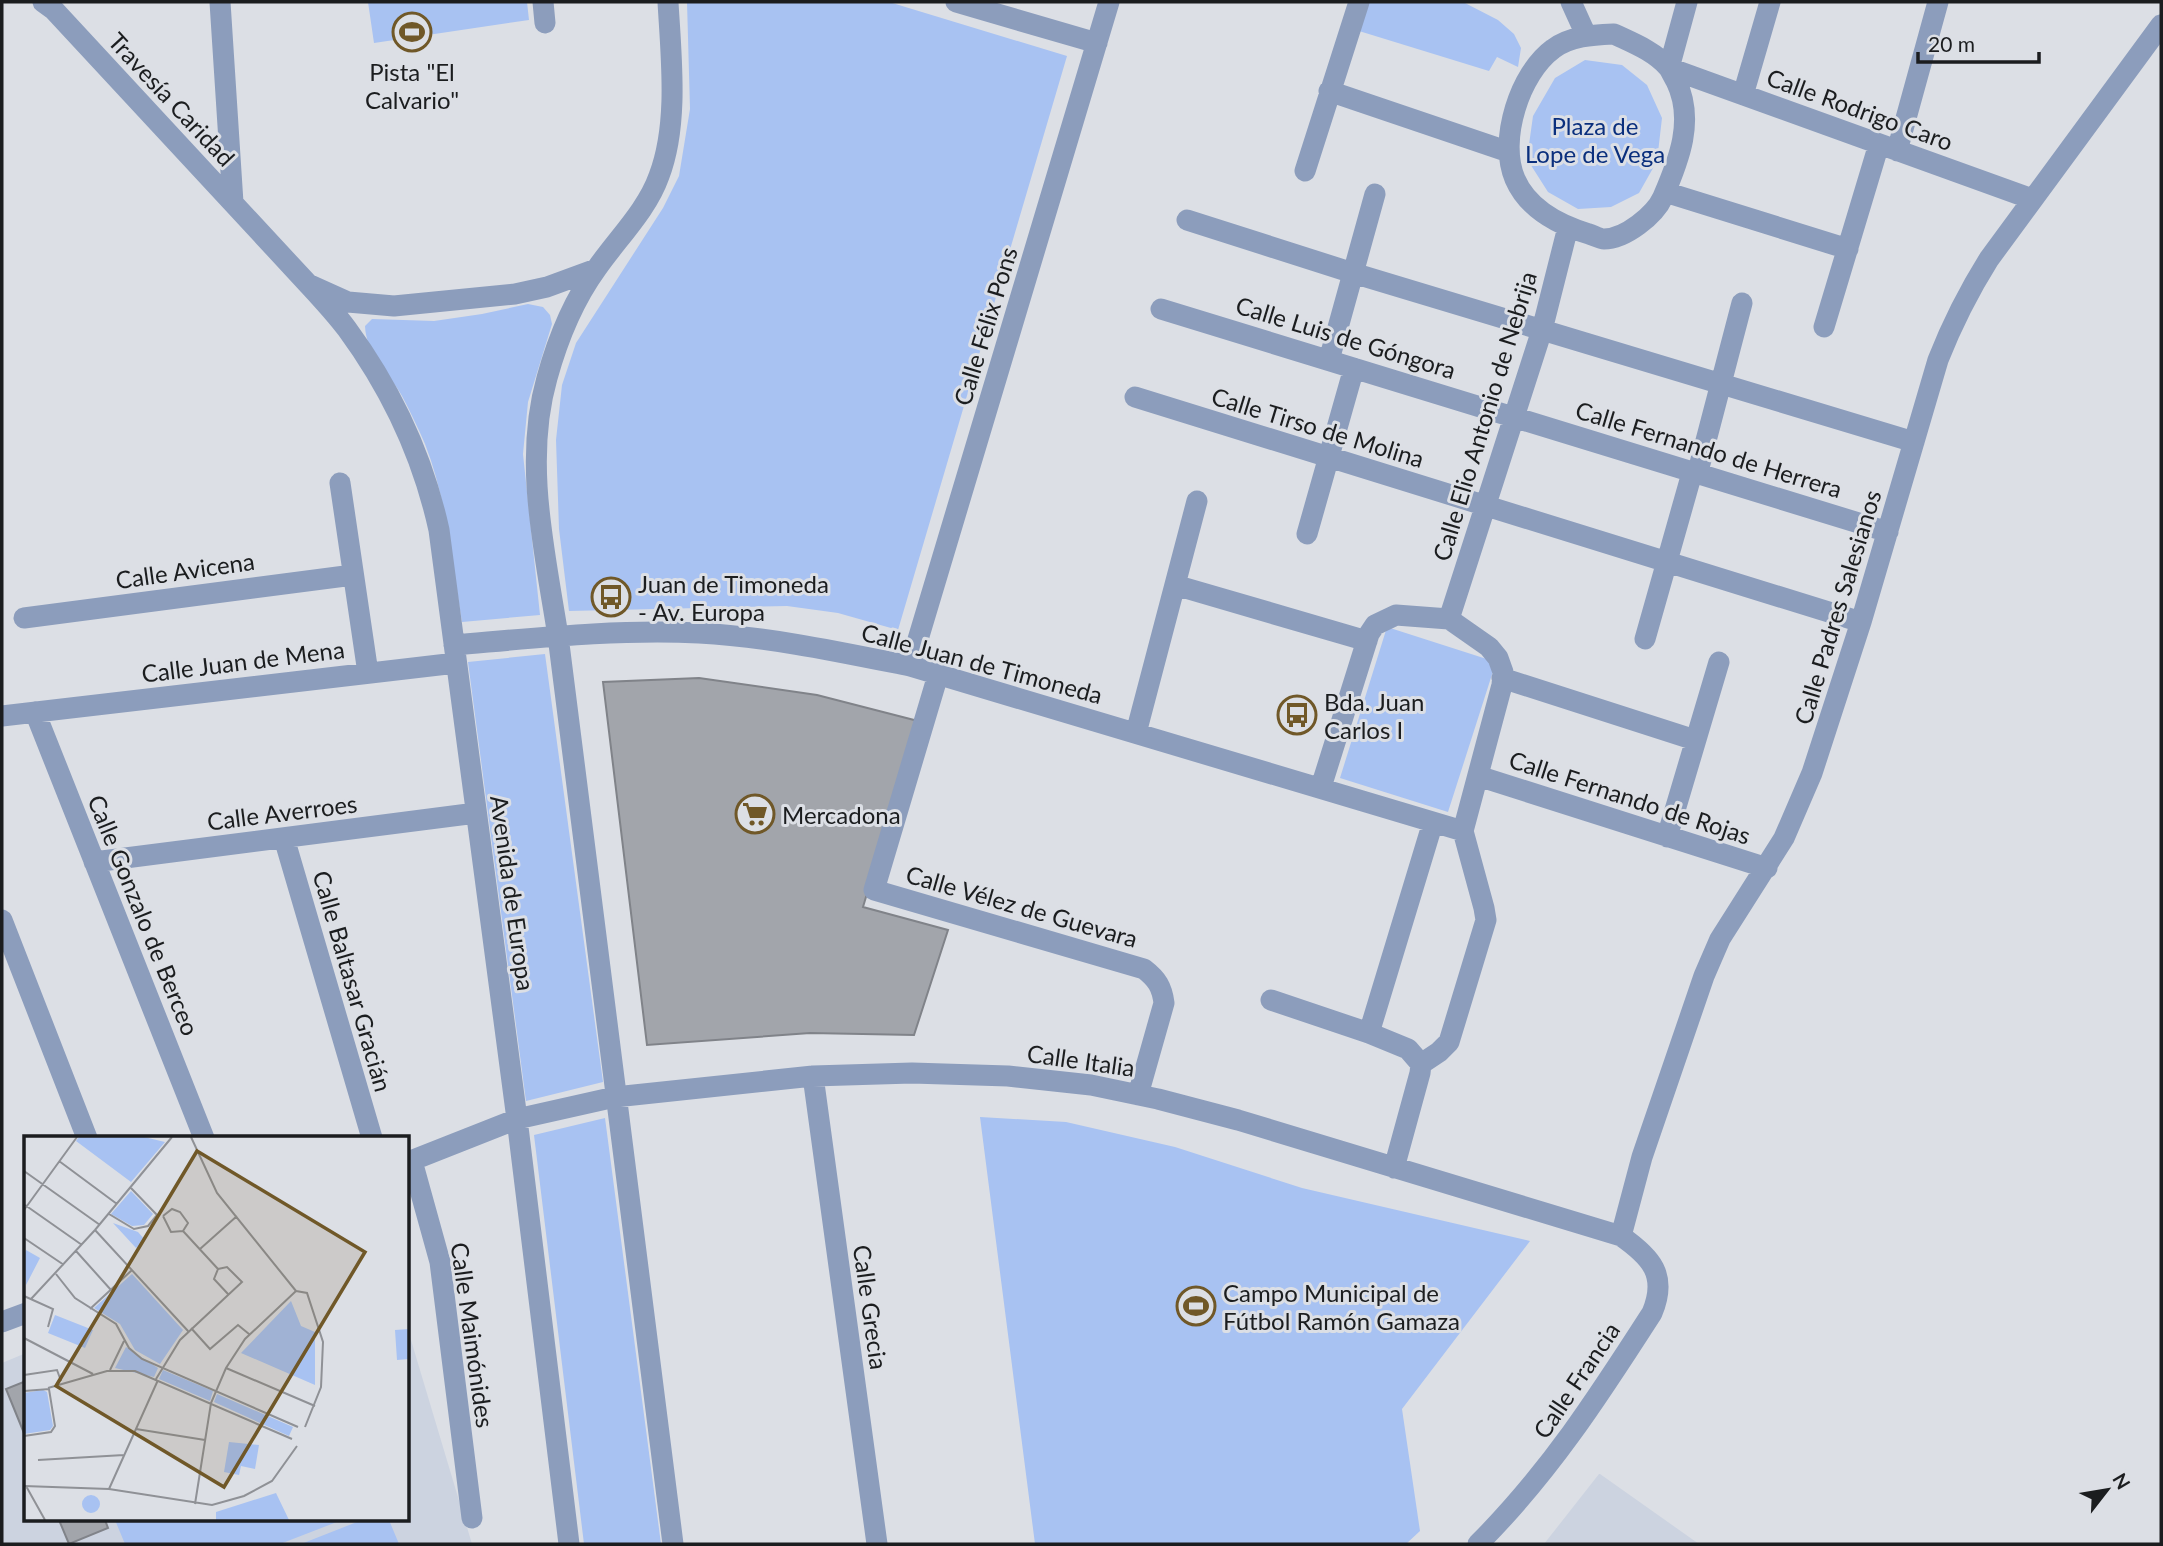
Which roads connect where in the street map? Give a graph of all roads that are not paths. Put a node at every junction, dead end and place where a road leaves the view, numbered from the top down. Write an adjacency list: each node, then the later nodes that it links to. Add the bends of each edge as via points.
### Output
1 (220, 2): 23 (street)
2 (668, 2): 27 (street, via 671,129 665,155 650,197)
3 (956, 2): 13 (street)
4 (1109, 2): 13 (street, Calle Félix Pons)
5 (1359, 2): 15 (street)
6 (1572, 2): 12 (street)
7 (1687, 2): 14 (street)
8 (1770, 2): 16 (street)
9 (1938, 2): 17 (street)
10 (53, 5): 23 (street, Travesía Caridad)
11 (2161, 25): 22 (street, Calle Padres Salesianos)
12 (1586, 35): 14 (street, via 1614,34 1645,48); 18 (street, via 1555,47 1532,68 1512,125)
13 (1097, 43): 58 (street, Calle Félix Pons)
14 (1669, 68): 16 (street, Calle Rodrigo Caro); 20 (street, via 1684,97 1685,131)
15 (1329, 91): 18 (street); 19 (street)
16 (1744, 94): 17 (street, Calle Rodrigo Caro)
17 (1888, 147): 22 (street, Calle Rodrigo Caro); 26 (street)
18 (1509, 152): 25 (street, via 1515,179 1537,209)
19 (1305, 171)
20 (1665, 192): 25 (street, via 1660,204 1637,227 1604,239); 26 (street)
21 (1375, 194): 28 (street)
22 (2032, 199): 39 (street, Calle Padres Salesianos, via 1964,299 1938,360)
23 (233, 203): 29 (street, Travesía Caridad)
24 (1187, 220): 28 (street)
25 (1568, 228): 33 (street, Calle Elio Antonio de Nebrija)
26 (1848, 249): 32 (street)
27 (596, 269): 29 (street, via 515,294 394,306 348,302); 53 (street, via 559,338 538,431 539,509)
28 (1353, 273): 33 (street); 34 (street)
29 (308, 284): 56 (street, Avenida de Europa, via 359,347 409,434 439,530)
30 (1742, 303): 36 (street)
31 (1161, 309): 34 (street, Calle Luis de Góngora)
32 (1824, 327)
33 (1542, 330): 36 (street); 38 (street, Calle Elio Antonio de Nebrija)
34 (1329, 360): 35 (street, Calle Luis de Góngora)
35 (1354, 368): 38 (street, Calle Luis de Góngora); 40 (street)
36 (1721, 384): 39 (street); 41 (street)
37 (1135, 397): 40 (street, Calle Tirso de Molina)
38 (1515, 416): 41 (street, Calle Fernando de Herrera); 44 (street, Calle Elio Antonio de Nebrija)
39 (1914, 442): 45 (street, Calle Padres Salesianos)
40 (1329, 458): 44 (street, Calle Tirso de Molina); 46 (street)
41 (1694, 474): 45 (street, Calle Fernando de Herrera); 47 (street)
42 (340, 483): 48 (street)
43 (1197, 501): 49 (street)
44 (1485, 507): 47 (street, Calle Tirso de Molina); 51 (street, Calle Elio Antonio de Nebrija)
45 (1888, 532): 52 (street, Calle Padres Salesianos)
46 (1307, 534)
47 (1667, 562): 52 (street, Calle Tirso de Molina); 54 (street)
48 (354, 575): 50 (street, Calle Avicena); 59 (street)
49 (1175, 584): 55 (street); 64 (street)
50 (24, 618)
51 (1450, 619): 55 (street, via 1396,615 1376,625); 61 (street, via 1499,659)
52 (1861, 622): 74 (street, Calle Padres Salesianos, via 1812,772)
53 (558, 636): 56 (street, Calle Juan de Timoneda); 58 (street, Calle Juan de Timoneda, via 640,632 749,637); 81 (street)
54 (1645, 639)
55 (1367, 641): 67 (street)
56 (455, 654): 59 (street, Calle Juan de Mena); 68 (street, Avenida de Europa)
57 (1719, 662): 65 (street)
58 (910, 666): 60 (street, Calle Juan de Timoneda)
59 (368, 673): 62 (street, Calle Juan de Mena)
60 (938, 675): 64 (street, Calle Juan de Timoneda); 80 (street, Calle Vélez de Guevara, via 874,890 1144,969 1155,978 1164,1003)
61 (1502, 678): 65 (street); 66 (street)
62 (35, 712): 63 (street, Calle Juan de Mena); 73 (street, Calle Gonzalo de Berceo)
63 (2, 716)
64 (1136, 733): 67 (street, Calle Juan de Timoneda)
65 (1696, 740): 71 (street)
66 (1478, 776): 70 (street); 71 (street, Calle Fernando de Rojas)
67 (1321, 787): 69 (street, Calle Juan de Timoneda)
68 (476, 813): 72 (street, Calle Averroes); 82 (street, Avenida de Europa)
69 (1433, 822): 70 (street, Calle Juan de Timoneda); 77 (street)
70 (1463, 831): 78 (street, via 1486,920 1450,1042)
71 (1667, 837): 74 (street, Calle Fernando de Rojas)
72 (284, 838): 73 (street, Calle Averroes); 85 (street, Calle Baltasar Gracián)
73 (94, 862): 84 (street, Calle Gonzalo de Berceo)
74 (1767, 868): 88 (street, Calle Padres Salesianos, via 1720,939 1704,976)
75 (2, 920): 83 (street)
76 (1271, 1000): 77 (street)
77 (1368, 1033): 78 (street, via 1408,1049)
78 (1421, 1064): 87 (street)
79 (813, 1076): 80 (street, Calle Italia, via 1008,1076); 81 (street, Calle Italia); 94 (street, Calle Grecia)
80 (1138, 1095): 87 (street, Calle Italia)
81 (615, 1097): 82 (street, Calle Italia); 93 (street)
82 (517, 1119): 86 (street, Calle Italia); 92 (street, Avenida de Europa)
83 (86, 1136)
84 (203, 1136)
85 (371, 1136)
86 (410, 1161): 91 (street, Calle Maimónides, via 440,1262)
87 (1394, 1168): 88 (street, Calle Italia)
88 (1620, 1236): 95 (street, Calle Francia, via 1653,1265 1659,1297 1652,1313 1551,1464)
89 (24, 1314): 90 (street)
90 (2, 1322)
91 (472, 1518)
92 (569, 1544)
93 (673, 1544)
94 (877, 1544)
95 (1478, 1544)

